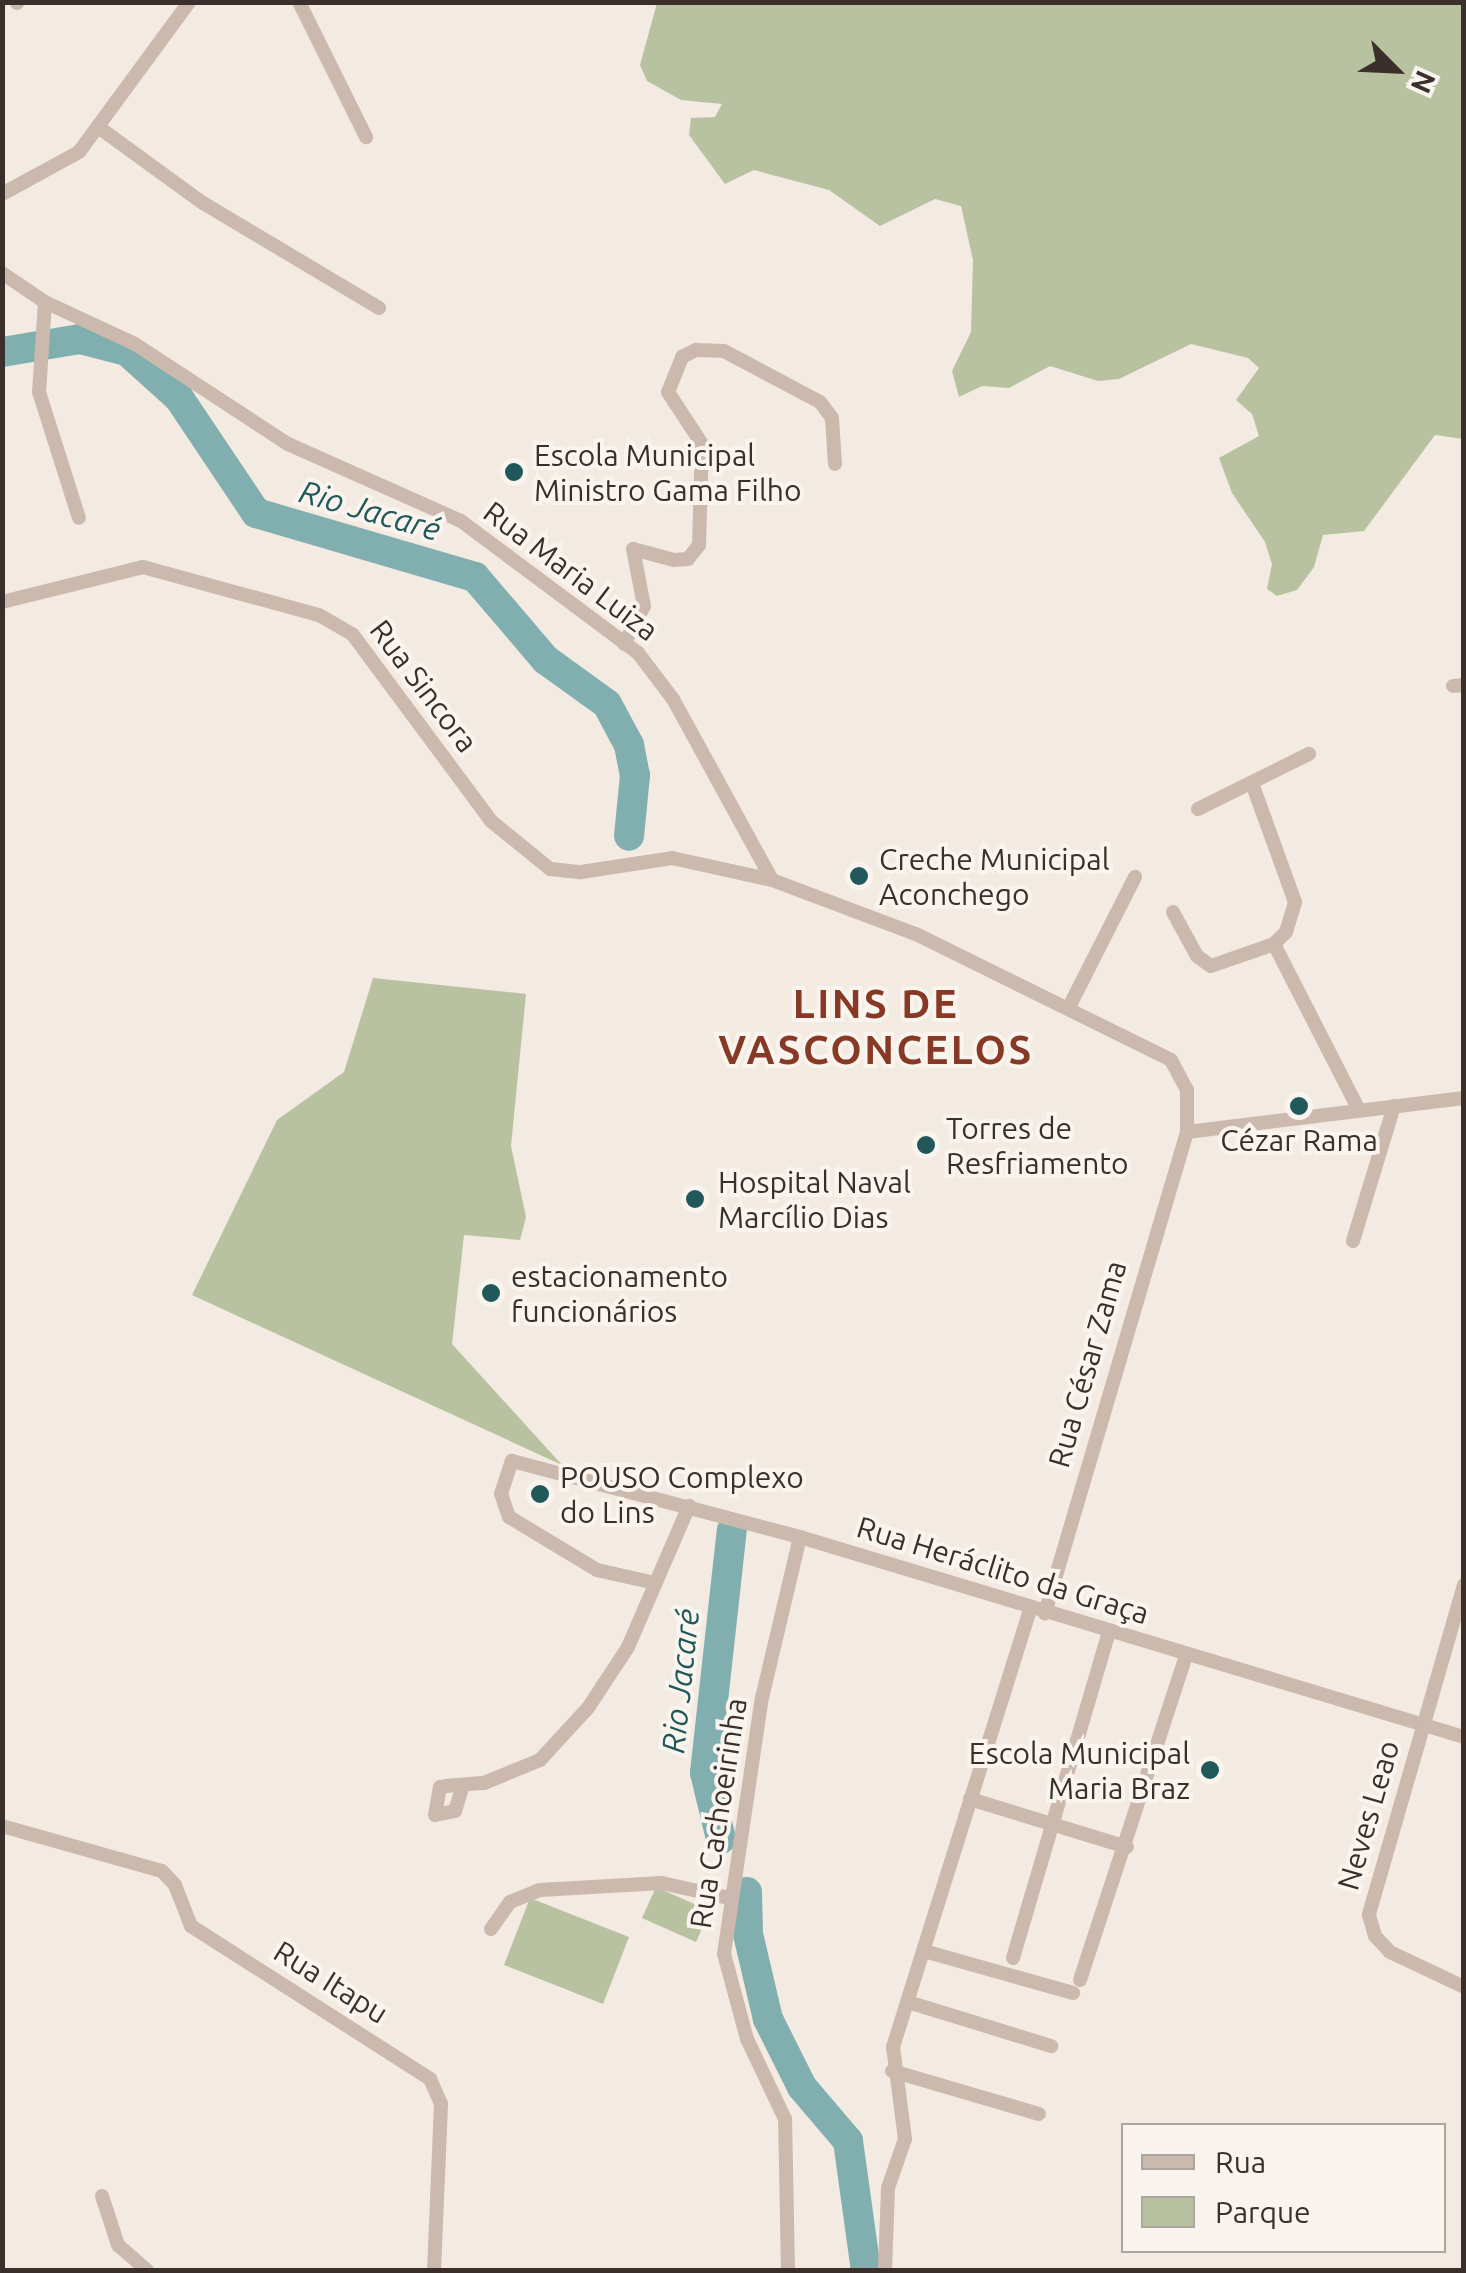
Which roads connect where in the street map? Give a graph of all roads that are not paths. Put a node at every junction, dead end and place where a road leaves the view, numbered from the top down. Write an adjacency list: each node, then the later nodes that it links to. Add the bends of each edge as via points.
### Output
1 (188, 2): 3 (street)
2 (299, 2): 4 (street)
3 (100, 129): 5 (street, via 56,170); 8 (street, via 203,203)
4 (366, 137)
5 (2, 194)
6 (2, 272): 7 (street, Rua Maria Luiza)
7 (45, 302): 10 (street, via 37,362 45,426); 12 (street, Rua Maria Luiza, via 135,344 288,444 461,521)
8 (379, 308)
9 (835, 464): 12 (street, via 832,418 814,398 724,352 696,350 682,357 668,392 702,444 699,545 688,559 674,560 634,549 644,606)
10 (79, 518)
11 (2, 602): 17 (street, Rua Sincora, via 143,566 319,615 369,652 491,820 550,869 581,872 672,858)
12 (624, 644): 17 (street, Rua Maria Luiza, via 673,699)
13 (1309, 754): 14 (street)
14 (1252, 786): 15 (street); 19 (street, via 1295,902 1292,920)
15 (1198, 809)
16 (1135, 878): 20 (street)
17 (772, 880): 20 (street, via 882,919)
18 (1173, 912): 19 (street, via 1211,966)
19 (1274, 944): 23 (street)
20 (1069, 1007): 24 (street, via 1171,1060 1186,1090)
21 (1464, 1098): 22 (street)
22 (1394, 1106): 23 (street); 25 (street)
23 (1359, 1110): 24 (street)
24 (1187, 1132): 30 (street, Rua César Zama)
25 (1354, 1241)
26 (688, 1506): 27 (street, Rua Heráclito da Graça); 28 (street); 28 (street, Rua Heráclito da Graça, via 526,1460 509,1466 502,1511 571,1558)
27 (800, 1537): 30 (street, Rua Heráclito da Graça); 40 (street, Rua Cachoeirinha, via 762,1698)
28 (655, 1583): 35 (street, via 615,1672 566,1735 523,1768)
29 (1464, 1585): 33 (street, Neves Leao)
30 (1037, 1611): 31 (street, Rua Heráclito da Graça); 36 (street, Rua César Zama)
31 (1109, 1632): 32 (street, Rua Heráclito da Graça); 37 (street)
32 (1186, 1655): 33 (street, Rua Heráclito da Graça); 39 (street)
33 (1423, 1725): 34 (street, Rua Heráclito da Graça); 44 (street, Neves Leao, via 1369,1915 1374,1936 1390,1952)
34 (1464, 1737)
35 (463, 1784)
36 (970, 1799): 37 (street); 42 (street, Rua César Zama)
37 (1052, 1823): 39 (street); 43 (street)
38 (2, 1826): 51 (street, Rua Itapu, via 162,1871 175,1885 190,1926 439,2089)
39 (1127, 1847): 42 (street, via 1076,1986)
40 (729, 1898): 41 (street, via 662,1883 540,1890 510,1902); 52 (street, Rua Cachoeirinha, via 724,1954 731,1993 785,2119)
41 (491, 1929)
42 (924, 1951): 45 (street, Rua César Zama)
43 (1013, 1958)
44 (1464, 1987)
45 (908, 2002): 46 (street); 47 (street, Rua César Zama)
46 (1051, 2046)
47 (892, 2071): 48 (street); 53 (street, via 905,2139 888,2188)
48 (1040, 2114)
49 (102, 2196): 50 (street, via 118,2245)
50 (147, 2270)
51 (434, 2270)
52 (788, 2270)
53 (885, 2270)

